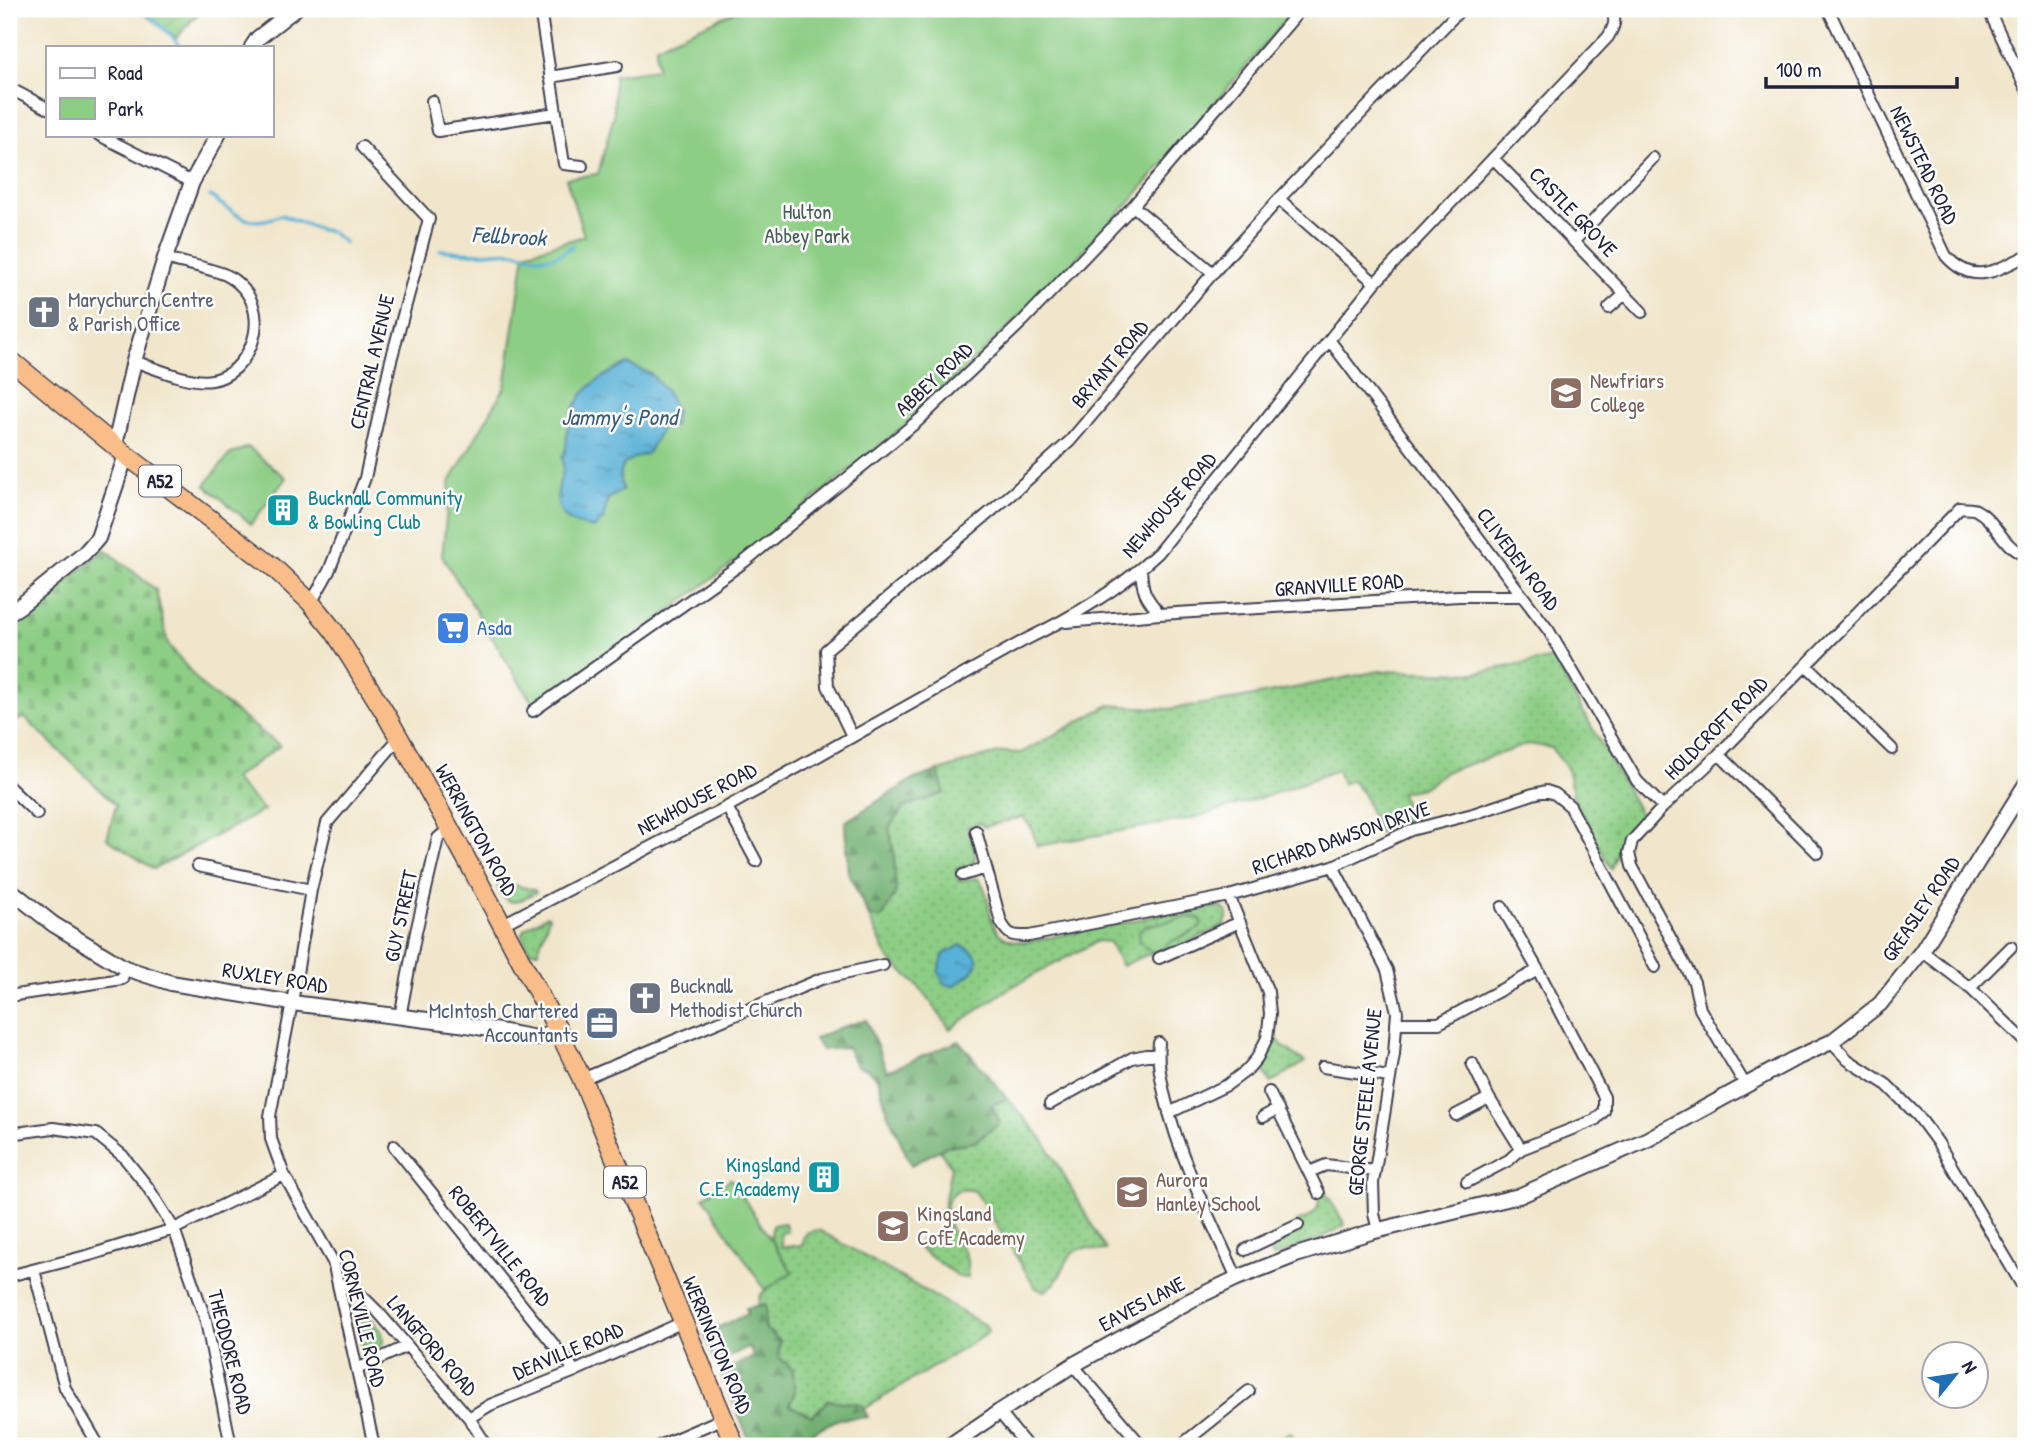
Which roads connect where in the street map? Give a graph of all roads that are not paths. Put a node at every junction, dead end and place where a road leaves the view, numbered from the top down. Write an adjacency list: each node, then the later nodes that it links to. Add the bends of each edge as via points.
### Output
1 (295, 9): 8 (street)
2 (540, 9): 10 (street)
3 (1301, 9): 24 (street, ABBEY ROAD)
4 (1461, 9): 23 (street, BRYANT ROAD)
5 (1611, 9): 19 (street, NEWHOUSE ROAD, via 1614,26 1608,37)
6 (1828, 9): 26 (street, NEWSTEAD ROAD, via 1946,256 1966,273 1997,271)
7 (1988, 9): 11 (street)
8 (253, 46)
9 (617, 66): 10 (street)
10 (550, 77): 15 (street)
11 (2026, 88)
12 (9, 89): 14 (street)
13 (432, 101): 15 (street, via 438,131)
14 (46, 108)
15 (556, 113): 21 (street, via 564,164)
16 (101, 136): 22 (street)
17 (217, 136): 22 (street)
18 (362, 147): 40 (street, CENTRAL AVENUE, via 429,219 365,478)
19 (1493, 158): 25 (street, CASTLE GROVE); 29 (street, NEWHOUSE ROAD)
20 (1653, 158): 25 (street)
21 (582, 166)
22 (192, 182): 27 (street)
23 (1279, 199): 28 (street, BRYANT ROAD); 29 (street)
24 (1133, 206): 28 (street); 45 (street, ABBEY ROAD, via 919,421 744,562)
25 (1575, 240): 30 (street, CASTLE GROVE)
26 (2026, 256)
27 (165, 258): 35 (street); 35 (street, via 227,275 244,290 257,327 253,345 230,373 212,380 191,379)
28 (1213, 273): 46 (street, BRYANT ROAD, via 1070,441 826,650 828,685)
29 (1376, 283): 33 (street, NEWHOUSE ROAD)
30 (1625, 294): 31 (street); 32 (street, CASTLE GROVE)
31 (1609, 309)
32 (1642, 312)
33 (1330, 341): 38 (street, NEWHOUSE ROAD); 39 (street, CLIVEDEN ROAD)
34 (9, 359): 36 (highway, WERRINGTON ROAD / A52)
35 (134, 361): 36 (street)
36 (120, 450): 40 (highway, WERRINGTON ROAD / A52, via 272,566); 41 (street, via 98,538)
37 (2026, 556): 44 (street, HOLDCROFT ROAD, via 2004,541 1992,522 1975,509 1959,508)
38 (1142, 568): 42 (street, via 1142,587); 43 (street, NEWHOUSE ROAD)
39 (1521, 596): 42 (street, GRANVILLE ROAD); 53 (street, CLIVEDEN ROAD, via 1549,631 1637,781)
40 (312, 603): 47 (highway, WERRINGTON ROAD / A52, via 351,656)
41 (9, 613)
42 (1160, 614): 43 (street, GRANVILLE ROAD)
43 (1061, 623): 46 (street, NEWHOUSE ROAD)
44 (1806, 665): 48 (street); 49 (street, HOLDCROFT ROAD)
45 (533, 712)
46 (852, 736): 52 (street, NEWHOUSE ROAD)
47 (399, 738): 55 (highway, WERRINGTON ROAD / A52); 64 (street, CORNEVILLE ROAD, via 327,823)
48 (1892, 749)
49 (1719, 754): 53 (street, HOLDCROFT ROAD); 57 (street)
50 (2026, 784): 70 (street, GREASLEY ROAD)
51 (10, 792): 54 (street)
52 (727, 807): 58 (street); 68 (street, NEWHOUSE ROAD)
53 (1663, 807): 88 (street, HOLDCROFT ROAD, via 1632,841 1632,866 1695,982 1700,1009)
54 (37, 814)
55 (449, 829): 68 (highway, WERRINGTON ROAD / A52); 79 (street, GUY STREET, via 438,838)
56 (976, 831): 61 (street, RICHARD DAWSON DRIVE)
57 (1818, 853)
58 (757, 860)
59 (198, 866): 64 (street)
60 (1333, 866): 65 (street, RICHARD DAWSON DRIVE); 73 (street, RICHARD DAWSON DRIVE, via 1411,830 1546,791 1570,806); 80 (street, GEORGE STEELE AVENUE, via 1387,970)
61 (986, 869): 62 (street); 65 (street, RICHARD DAWSON DRIVE, via 1001,922 1014,936)
62 (963, 874)
63 (9, 889): 74 (street, RUXLEY ROAD, via 53,924)
64 (311, 890): 78 (street, CORNEVILLE ROAD)
65 (1229, 896): 67 (street)
66 (1502, 907): 75 (street)
67 (1240, 922): 71 (street); 93 (street, via 1268,992 1267,1038 1247,1070)
68 (501, 925): 81 (highway, WERRINGTON ROAD / A52)
69 (2011, 947): 76 (street)
70 (1922, 951): 76 (street); 82 (street, GREASLEY ROAD, via 1880,1004)
71 (1159, 958)
72 (883, 965): 87 (street, via 821,979)
73 (1655, 967)
74 (125, 968): 77 (street, via 122,979); 78 (street, RUXLEY ROAD, via 171,983)
75 (1538, 970): 80 (street, via 1439,1023); 98 (street, via 1604,1097 1604,1111 1595,1120)
76 (1970, 988): 83 (street)
77 (9, 996)
78 (292, 1003): 79 (street, RUXLEY ROAD); 101 (street, CORNEVILLE ROAD, via 270,1116 271,1139)
79 (400, 1017): 81 (street, RUXLEY ROAD, via 536,1038)
80 (1396, 1023): 86 (street, GEORGE STEELE AVENUE)
81 (558, 1030): 87 (highway, WERRINGTON ROAD / A52)
82 (1832, 1042): 88 (street, GREASLEY ROAD); 114 (street, via 1918,1116)
83 (2026, 1042)
84 (1472, 1063): 90 (street)
85 (1323, 1067): 86 (street)
86 (1389, 1077): 99 (street, GEORGE STEELE AVENUE)
87 (582, 1079): 115 (highway, WERRINGTON ROAD / A52)
88 (1746, 1086): 106 (street, EAVES LANE, via 1627,1149 1519,1196)
89 (1269, 1092): 92 (street)
90 (1489, 1098): 94 (street); 98 (street)
91 (1050, 1104): 93 (street, via 1132,1058 1158,1049)
92 (1278, 1109): 95 (street); 100 (street)
93 (1169, 1113): 112 (street, via 1197,1191)
94 (1457, 1115)
95 (1263, 1117)
96 (9, 1134): 105 (street, THEODORE ROAD, via 53,1128 96,1134 139,1176)
97 (394, 1146): 119 (street, ROBERTVILLE ROAD)
98 (1521, 1149): 102 (street)
99 (1375, 1171): 100 (street, via 1326,1165); 106 (street, GEORGE STEELE AVENUE)
100 (1309, 1172): 103 (street)
101 (284, 1175): 105 (street); 113 (street, CORNEVILLE ROAD, via 332,1258)
102 (1467, 1182)
103 (1319, 1193)
104 (1298, 1225): 107 (street)
105 (174, 1229): 110 (street); 125 (street, THEODORE ROAD, via 206,1321)
106 (1374, 1231): 109 (street, EAVES LANE)
107 (1260, 1244): 108 (street); 109 (street)
108 (1245, 1250)
109 (1268, 1266): 112 (street, EAVES LANE)
110 (34, 1270): 111 (street); 124 (street, via 65,1388)
111 (9, 1276)
112 (1237, 1278): 117 (street, EAVES LANE)
113 (338, 1284): 116 (street, LANGFORD ROAD, via 361,1294); 118 (street, CORNEVILLE ROAD)
114 (2026, 1292)
115 (683, 1322): 119 (street, DEAVILLE ROAD); 123 (highway, WERRINGTON ROAD / A52)
116 (407, 1346): 118 (street); 122 (street, LANGFORD ROAD)
117 (1073, 1365): 121 (street, EAVES LANE); 132 (street)
118 (357, 1369): 126 (street, CORNEVILLE ROAD)
119 (575, 1371): 122 (street, DEAVILLE ROAD)
120 (1249, 1391): 133 (street)
121 (999, 1412): 130 (street, EAVES LANE); 131 (street)
122 (469, 1418): 127 (street, LANGFORD ROAD)
123 (724, 1418): 128 (street); 129 (highway, WERRINGTON ROAD / A52)
124 (99, 1446)
125 (231, 1446)
126 (374, 1446)
127 (487, 1446)
128 (659, 1446)
129 (736, 1446)
130 (949, 1446)
131 (1027, 1446)
132 (1142, 1446)
133 (1180, 1446)

